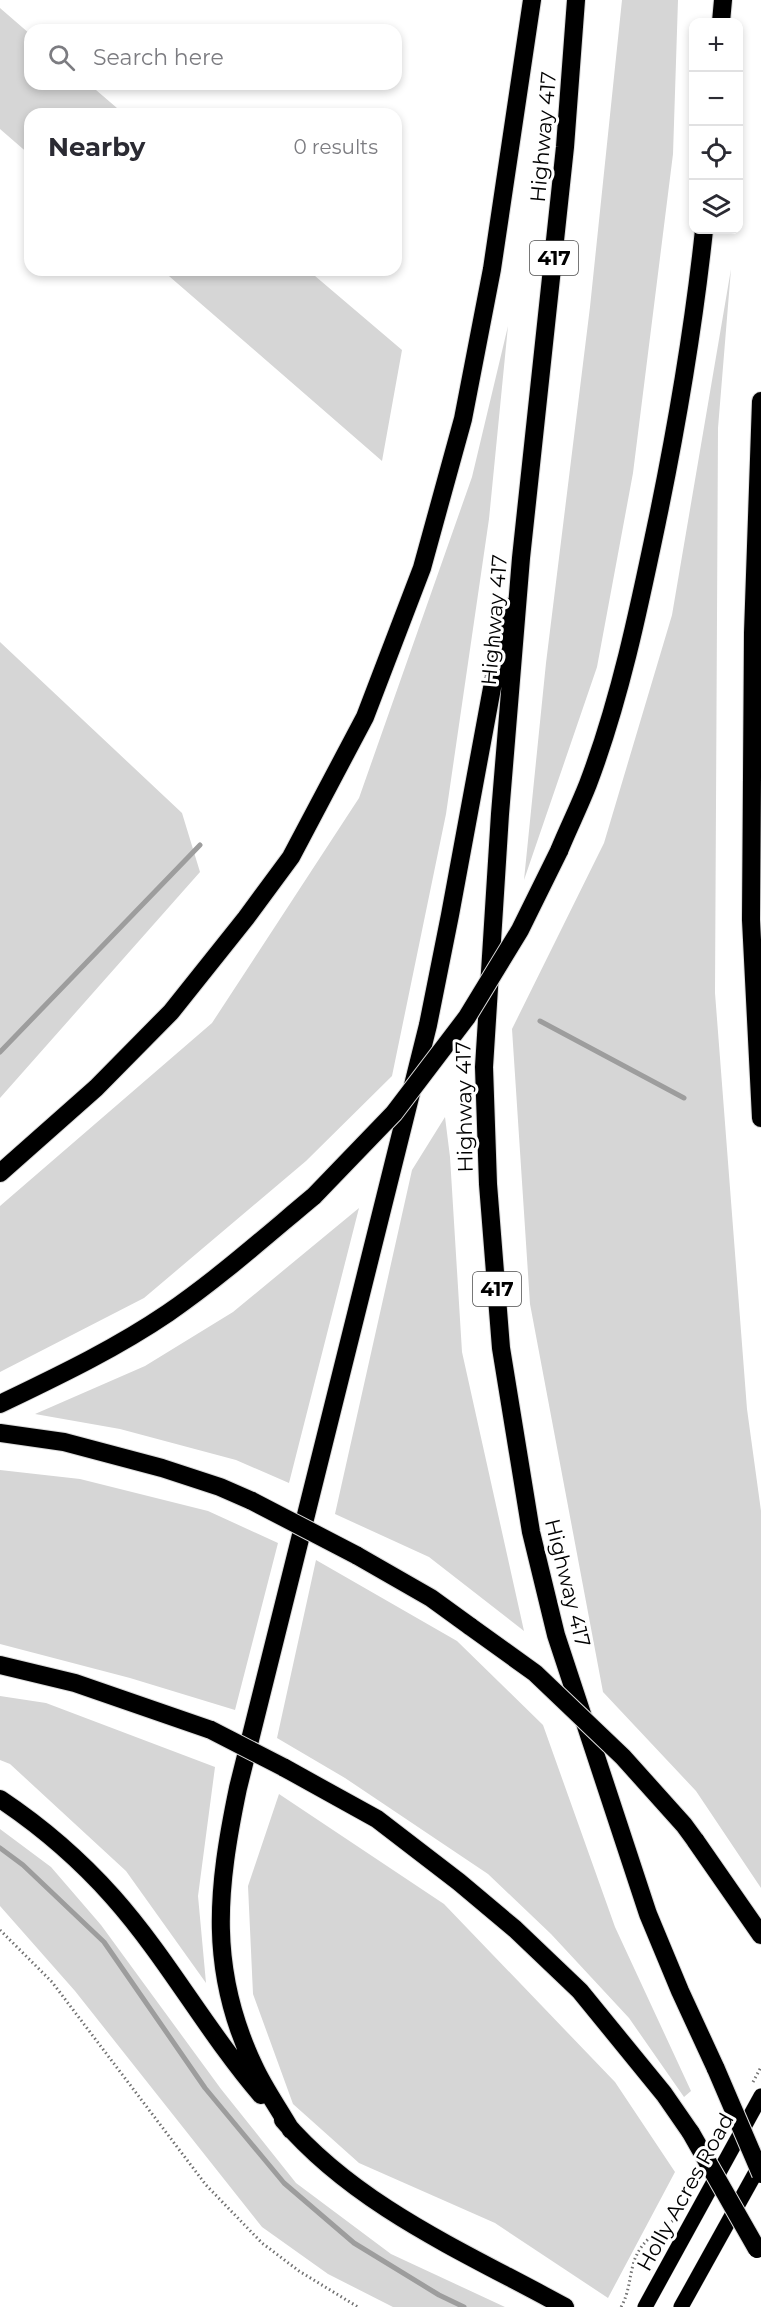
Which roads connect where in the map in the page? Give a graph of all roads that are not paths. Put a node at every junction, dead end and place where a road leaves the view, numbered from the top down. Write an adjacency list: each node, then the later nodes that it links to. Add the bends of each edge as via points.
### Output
1 (532, 0): 9 (highway, via 492,269 463,419 422,568 365,717 291,857 171,1012 96,1088)
2 (576, 0): 7 (highway, Highway 417 / 417, via 565,147)
3 (723, 0): 4 (highway)
4 (721, 18)
5 (704, 234): 10 (highway, bridge, via 672,450 632,632 588,784 520,930 467,1017 394,1113 314,1196 168,1313 91,1360)
6 (761, 401): 8 (highway, via 753,633 752,920)
7 (530, 477): 16 (highway, via 428,1025 238,1788 222,1877 223,1962 235,2015 255,2068); 18 (highway, Highway 417 / 417, bridge, via 500,814 484,1067 488,1184 501,1348 531,1532 556,1635 648,1914)
8 (761, 1118)
9 (0, 1173)
10 (0, 1404)
11 (0, 1433): 14 (highway, bridge, via 64,1442 220,1487 356,1555 431,1598 535,1673 622,1757 684,1825)
12 (0, 1665): 19 (highway, bridge, via 75,1683 211,1730 377,1819 459,1882 580,1991 664,2094 691,2133)
13 (0, 1799): 16 (highway, via 68,1851 114,1899 222,2046)
14 (761, 1935)
15 (755, 2092): 21 (main road, Holly Acres Road)
16 (291, 2130): 20 (highway, via 324,2163 369,2197)
17 (761, 2163): 22 (main road)
18 (761, 2174)
19 (759, 2253)
20 (565, 2307)
21 (645, 2307)
22 (681, 2307)

